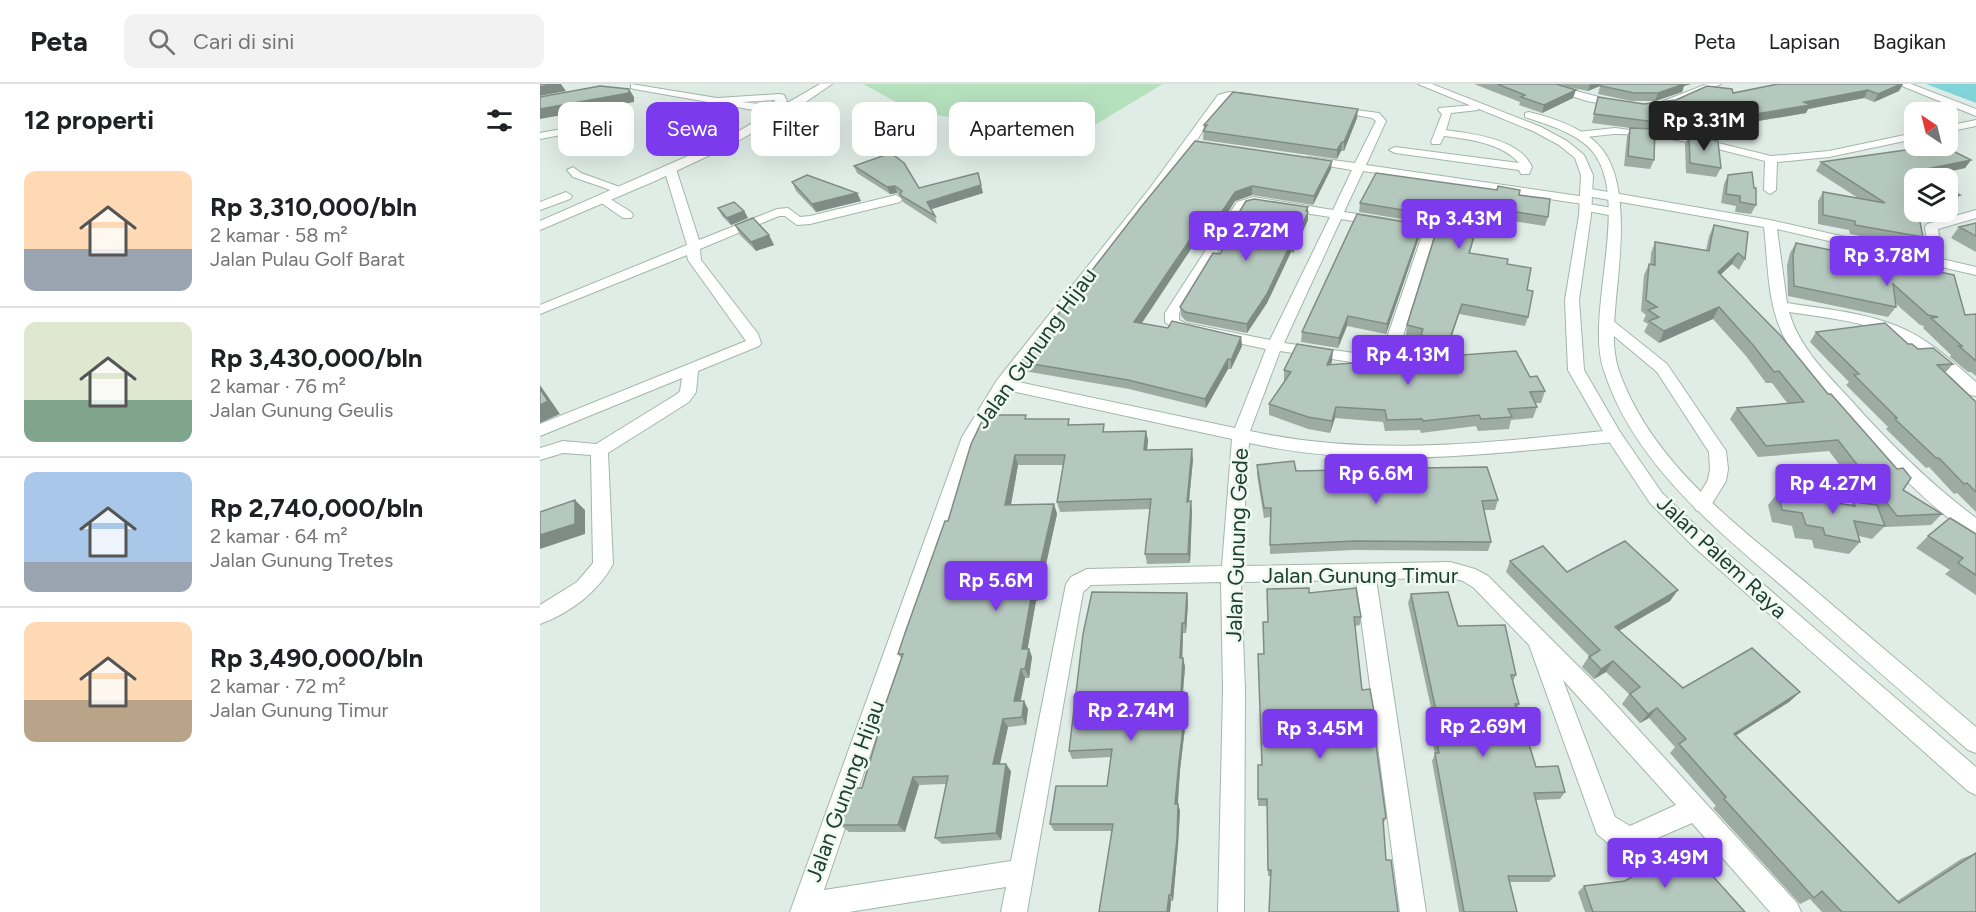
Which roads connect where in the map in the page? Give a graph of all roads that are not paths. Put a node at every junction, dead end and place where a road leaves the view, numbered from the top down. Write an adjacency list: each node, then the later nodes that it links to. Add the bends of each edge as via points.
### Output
1 (827, 84): 29 (street, via 779,115)
2 (1423, 84): 13 (street, Jalan Palem Raya)
3 (1446, 84): 11 (street, Jalan Palem Raya)
4 (1539, 84): 5 (street, via 1591,99 1634,105 1663,105)
5 (1716, 84)
6 (1902, 84): 14 (street)
7 (635, 85): 8 (street); 10 (street)
8 (622, 88)
9 (1263, 99): 53 (street, Jalan Gunung Hijau, via 1223,96 1194,141)
10 (720, 100): 10 (street, via 770,97 782,101 771,108 759,108)
11 (1491, 101): 13 (street); 20 (street, Jalan Palem Raya)
12 (1319, 107): 28 (street, Jalan Gunung Gede, via 1380,118)
13 (1476, 107): 17 (street, via 1445,112); 36 (street, Jalan Palem Raya, via 1536,129 1580,157 1587,175)
14 (1976, 113)
15 (1976, 123): 16 (street)
16 (1958, 127)
17 (1439, 132): 25 (street); 25 (street, via 1477,137 1516,153 1524,159 1525,171)
18 (558, 133): 21 (street)
19 (1635, 134): 20 (street); 23 (street); 27 (street, via 1706,143)
20 (1577, 135): 23 (street, Jalan Palem Raya)
21 (540, 136)
22 (1904, 138): 27 (street, via 1829,154)
23 (1590, 143): 37 (street, Jalan Palem Raya, via 1604,158)
24 (1395, 150): 25 (street)
25 (1432, 155)
26 (1302, 156): 28 (street)
27 (1771, 159): 32 (street)
28 (1359, 164): 36 (street); 41 (street, Jalan Gunung Gede)
29 (670, 169): 31 (street); 44 (street)
30 (573, 170): 31 (street, via 577,176)
31 (622, 190): 34 (street)
32 (1770, 190)
33 (566, 196): 38 (street)
34 (604, 199): 40 (street); 42 (street)
35 (896, 199): 44 (street, via 810,220 797,221 789,212 777,213)
36 (1586, 200): 37 (street); 57 (street, Jalan Palem Raya, via 1572,300 1576,370)
37 (1613, 205): 43 (street); 50 (street, Jalan Palem Raya)
38 (540, 206)
39 (1976, 214): 45 (street, via 1931,227)
40 (627, 215)
41 (1334, 216): 51 (street, Jalan Gunung Gede); 51 (street, via 1253,201 1241,205 1172,314 1172,322 1181,327); 51 (street, via 1427,229 1429,233 1389,355 1377,361)
42 (540, 226)
43 (1771, 229): 45 (street); 47 (street); 48 (street)
44 (694, 246): 49 (street); 52 (street, via 694,260 754,342)
45 (1936, 261): 46 (street)
46 (1976, 271)
47 (1976, 280)
48 (1781, 306): 54 (street, via 1877,324 1898,332 1922,345); 61 (street, via 1787,329 1814,370 1874,437 1945,506)
49 (540, 310)
50 (1607, 323): 60 (street, Jalan Palem Raya, via 1607,361 1629,408 1682,486); 60 (street, Jalan Palem Raya, via 1662,368 1717,451 1717,481)
51 (1275, 346): 56 (street, Jalan Gunung Gede)
52 (691, 369): 55 (street); 58 (street, via 688,392 683,398)
53 (1003, 384): 56 (street); 70 (street, Jalan Gunung Hijau, via 970,437)
54 (1976, 392)
55 (540, 430)
56 (1241, 434): 57 (street, via 1296,447 1374,453); 63 (street, Jalan Gunung Gede)
57 (1614, 436): 67 (street, Jalan Palem Raya, via 1656,498 1692,534)
58 (599, 450): 59 (street, via 563,447); 64 (street, via 603,564 580,590)
59 (540, 454)
60 (1702, 505): 66 (street, Jalan Palem Raya)
61 (1976, 528)
62 (1365, 571): 63 (street, Jalan Gunung Timur); 65 (street, Jalan Gunung Timur, via 1450,570 1468,574 1481,582); 73 (street)
63 (1232, 575): 69 (street, Jalan Gunung Timur, via 1087,577 1073,590); 72 (street, Jalan Gunung Gede)
64 (540, 615)
65 (1536, 638): 68 (street, Jalan Gunung Timur); 68 (street, Jalan Gunung Timur, via 1606,825 1618,835 1630,838)
66 (1976, 742)
67 (1976, 783)
68 (1696, 809): 74 (street, Jalan Gunung Timur)
69 (1021, 872): 70 (street); 71 (street, Jalan Gunung Timur)
70 (803, 909)
71 (1014, 912)
72 (1231, 912)
73 (1413, 912)
74 (1788, 912)

